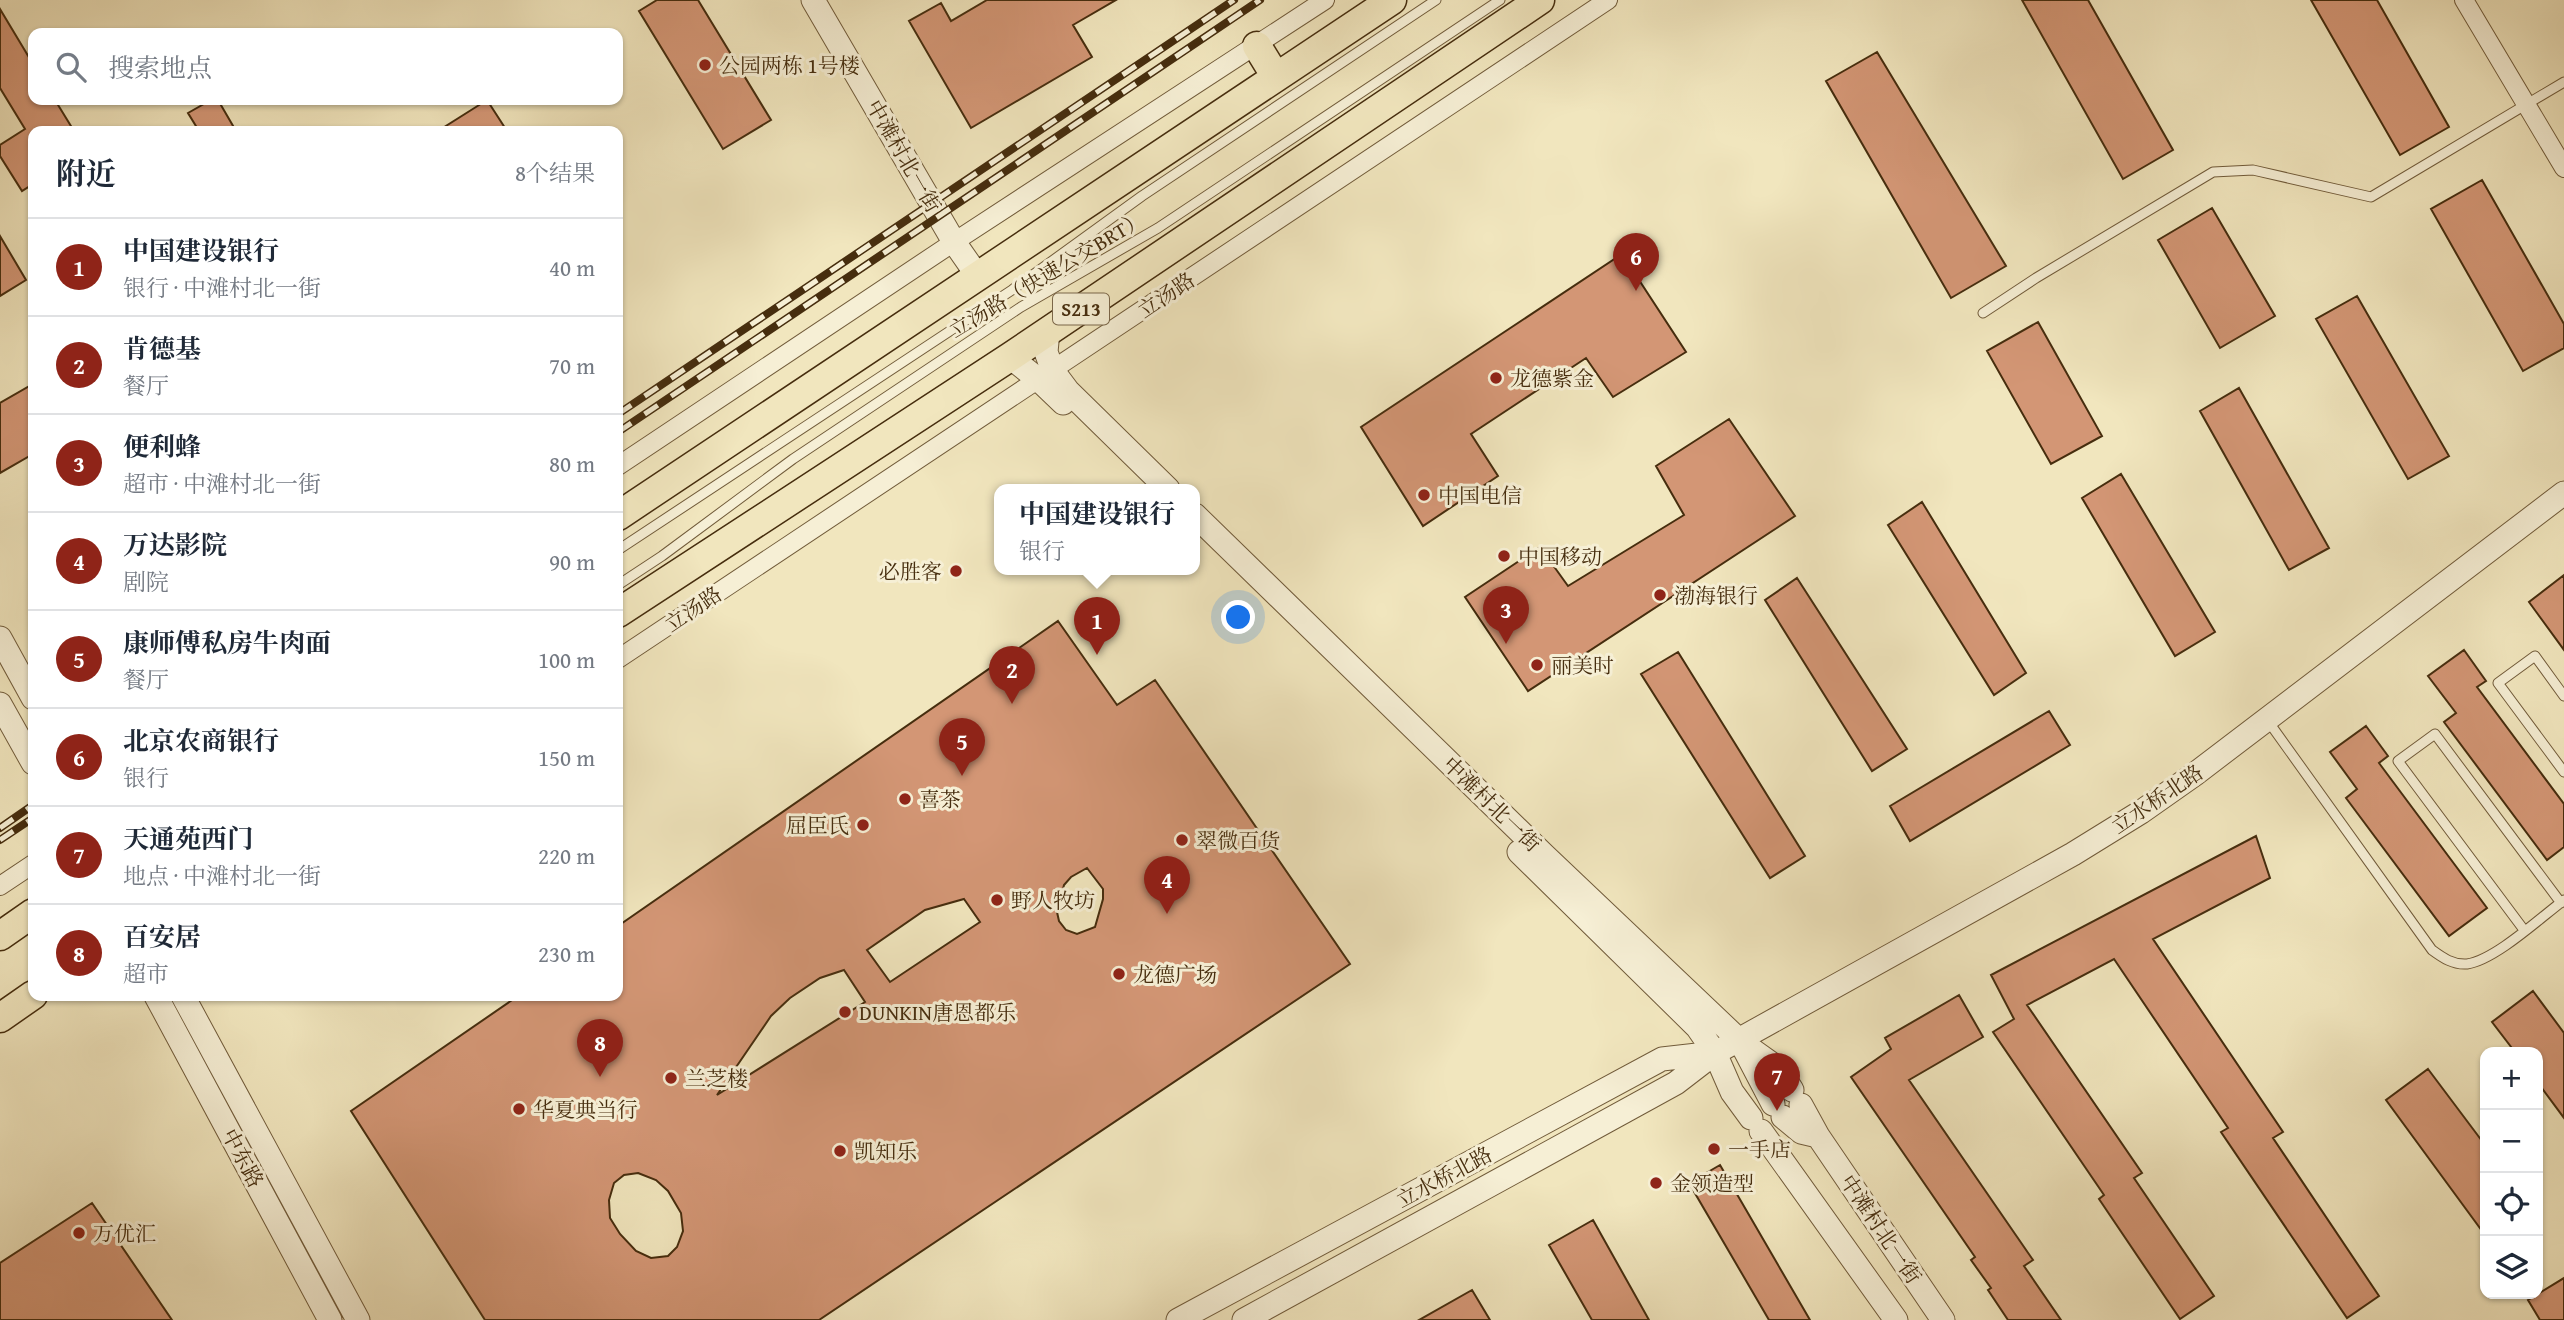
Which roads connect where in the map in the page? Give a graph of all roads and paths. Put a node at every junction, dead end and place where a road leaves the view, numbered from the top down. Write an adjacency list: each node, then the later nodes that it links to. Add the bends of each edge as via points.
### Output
1 (813, 0): 14 (street, 中滩村北一街)
2 (1325, 0): 9 (street)
3 (1392, 0): 10 (main road)
4 (1436, 0): 27 (lane, 立汤路（快速公交BRT）, via 1142,196 967,321)
5 (1500, 0): 28 (lane, 立汤路（快速公交BRT）, via 1158,228 986,329 793,458)
6 (1541, 0): 17 (main road, 立汤路 / S213)
7 (1608, 0): 19 (street, 立汤路 / S213)
8 (2464, 0): 12 (street)
9 (1257, 46): 10 (main road); 14 (street)
10 (1276, 77): 15 (main road)
11 (2564, 82): 12 (lane)
12 (2525, 106): 13 (street); 16 (lane, via 2371,197 2253,170 2213,172)
13 (2564, 168)
14 (954, 242): 15 (street, 中滩村北一街); 20 (street)
15 (977, 275): 24 (main road)
16 (1983, 313)
17 (1048, 331): 18 (main road, 立汤路 / S213); 19 (street)
18 (1010, 357): 19 (street); 29 (main road, 立汤路 / S213)
19 (1046, 375): 21 (street); 22 (street); 31 (street, 立汤路 / S213)
20 (623, 463)
21 (1145, 484)
22 (1163, 484)
23 (2562, 499): 35 (street, 立水桥北路)
24 (623, 513)
25 (1200, 520): 48 (street, 中滩村北一街)
26 (1200, 538): 49 (street, 中滩村北一街, via 1697,1027)
27 (623, 547)
28 (623, 583)
29 (623, 610)
30 (0, 638): 32 (street)
31 (623, 656)
32 (28, 689)
33 (2564, 696): 37 (lane, via 2535,656 2498,682)
34 (0, 704): 36 (street)
35 (2267, 720): 42 (lane, via 2432,950 2448,962 2466,964 2488,958); 48 (street, 立水桥北路, via 2163,797 2073,854)
36 (28, 754)
37 (2564, 772)
38 (28, 867): 39 (street)
39 (0, 886)
40 (2562, 901): 42 (lane); 42 (lane, via 2435,734 2398,761)
41 (28, 916): 43 (main road)
42 (2524, 930)
43 (0, 936)
44 (28, 998): 47 (main road)
45 (159, 1001): 50 (street, 中东路)
46 (186, 1001): 51 (street, 中东路)
47 (0, 1018)
48 (1740, 1041): 49 (street, 立水桥北路); 55 (street, 中滩村北一街, via 1779,1069 1787,1104 1818,1136)
49 (1715, 1054): 52 (street, 立水桥北路, via 1662,1059); 53 (street, 立水桥北路, via 1676,1083); 54 (street, 中滩村北一街, via 1732,1093)
50 (330, 1320)
51 (358, 1320)
52 (1178, 1320)
53 (1244, 1320)
54 (1896, 1320)
55 (1943, 1320)

